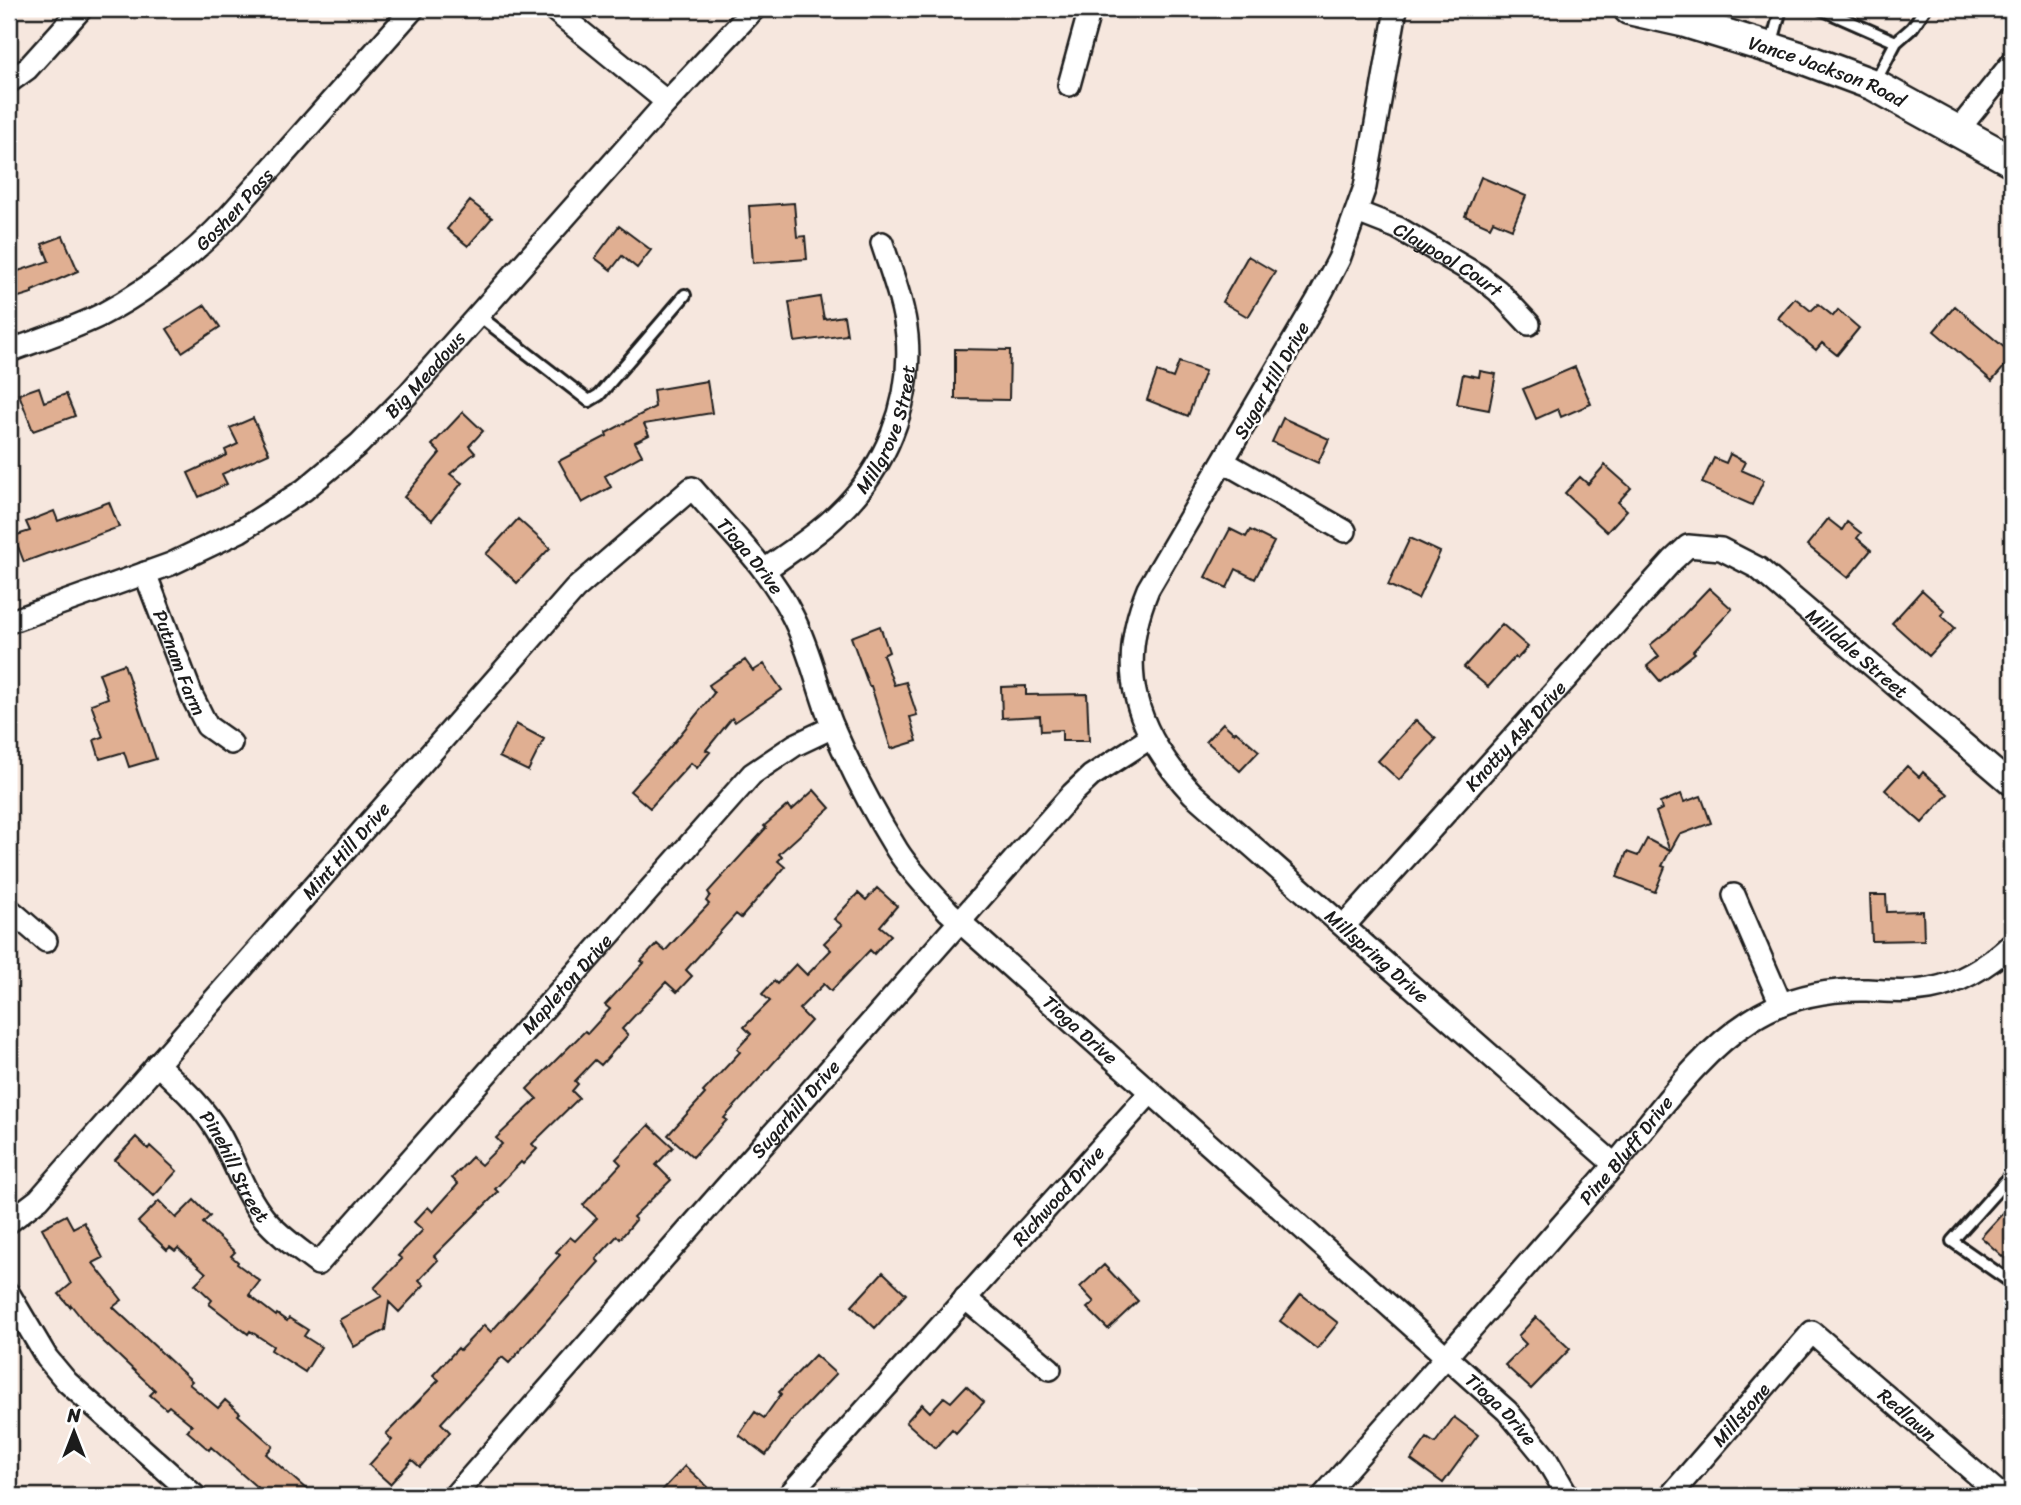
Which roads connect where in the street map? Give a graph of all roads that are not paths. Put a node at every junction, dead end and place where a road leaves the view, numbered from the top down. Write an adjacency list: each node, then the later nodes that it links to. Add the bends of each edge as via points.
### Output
1 (81, 9): 14 (street, via 27,69)
2 (413, 9): 25 (street, Goshen Pass, via 230,215 173,269 97,317)
3 (553, 9): 17 (street)
4 (754, 9): 17 (street, Big Meadows)
5 (1090, 9): 15 (street)
6 (1396, 9): 20 (street, Sugar Hill Drive, via 1371,159)
7 (1629, 9): 12 (main road, Vance Jackson Road)
8 (1781, 9): 12 (lane)
9 (1821, 9): 11 (lane)
10 (1925, 9): 11 (lane)
11 (1896, 42): 16 (lane)
12 (1770, 49): 16 (main road, Vance Jackson Road)
13 (2012, 63): 18 (street)
14 (9, 82)
15 (1069, 85)
16 (1874, 85): 18 (main road, Vance Jackson Road)
17 (667, 102): 23 (street, Big Meadows)
18 (1959, 129): 19 (main road, Vance Jackson Road)
19 (2012, 160)
20 (1357, 212): 24 (street, Claypool Court, via 1398,228 1479,276); 26 (street, Sugar Hill Drive, via 1318,299)
21 (882, 243): 30 (street, Millgrove Street, via 907,334 907,386 898,419 869,476 839,514)
22 (685, 295): 23 (lane, via 589,401)
23 (478, 315): 31 (street, Big Meadows, via 359,444 304,490 240,531)
24 (1529, 324)
25 (9, 351)
26 (1224, 462): 28 (street); 34 (street, Sugar Hill Drive, via 1148,589 1136,623 1133,678)
27 (692, 488): 30 (street, Tioga Drive); 44 (street, Mint Hill Drive, via 575,589)
28 (1345, 531)
29 (1688, 546): 36 (street, Milldale Street, via 1721,549 1758,568); 40 (street, Knotty Ash Drive)
30 (765, 569): 33 (street, Tioga Drive, via 793,615)
31 (145, 573): 32 (street, Big Meadows); 35 (street, Putnam Farm, via 207,726)
32 (9, 622)
33 (833, 727): 39 (street, Tioga Drive, via 898,851); 49 (street, Mapleton Drive, via 795,745 752,774)
34 (1150, 738): 39 (street, Sugarhill Drive, via 1091,776); 40 (street, Millspring Drive, via 1193,794)
35 (231, 743)
36 (2012, 785)
37 (1734, 895): 43 (street)
38 (9, 909): 41 (street)
39 (960, 922): 45 (street, Tioga Drive); 57 (street, Sugarhill Drive)
40 (1344, 926): 46 (street, Millspring Drive)
41 (46, 941)
42 (2012, 944): 43 (street, Pine Bluff Drive, via 1965,977 1933,988 1845,991)
43 (1781, 1004): 46 (street, Pine Bluff Drive, via 1732,1032 1698,1065)
44 (156, 1064): 48 (street, Mint Hill Drive, via 39,1199); 49 (street, Pinehill Street, via 197,1102 219,1133 242,1186 263,1217)
45 (1150, 1093): 52 (street, Richwood Drive); 54 (street, Tioga Drive)
46 (1615, 1165): 54 (street, Pine Bluff Drive)
47 (2012, 1174): 50 (lane, via 1952,1241)
48 (9, 1222)
49 (318, 1264)
50 (2012, 1283)
51 (9, 1294): 56 (street, via 67,1382)
52 (965, 1298): 55 (street); 58 (street, Richwood Drive)
53 (1812, 1332): 61 (street, Millstone); 62 (street, Redlawn)
54 (1447, 1357): 59 (street, Pine Bluff Drive); 60 (street, Tioga Drive, via 1507,1411 1545,1457)
55 (1050, 1369)
56 (195, 1496)
57 (454, 1496)
58 (788, 1496)
59 (1323, 1496)
60 (1568, 1496)
61 (1670, 1496)
62 (2003, 1496)

